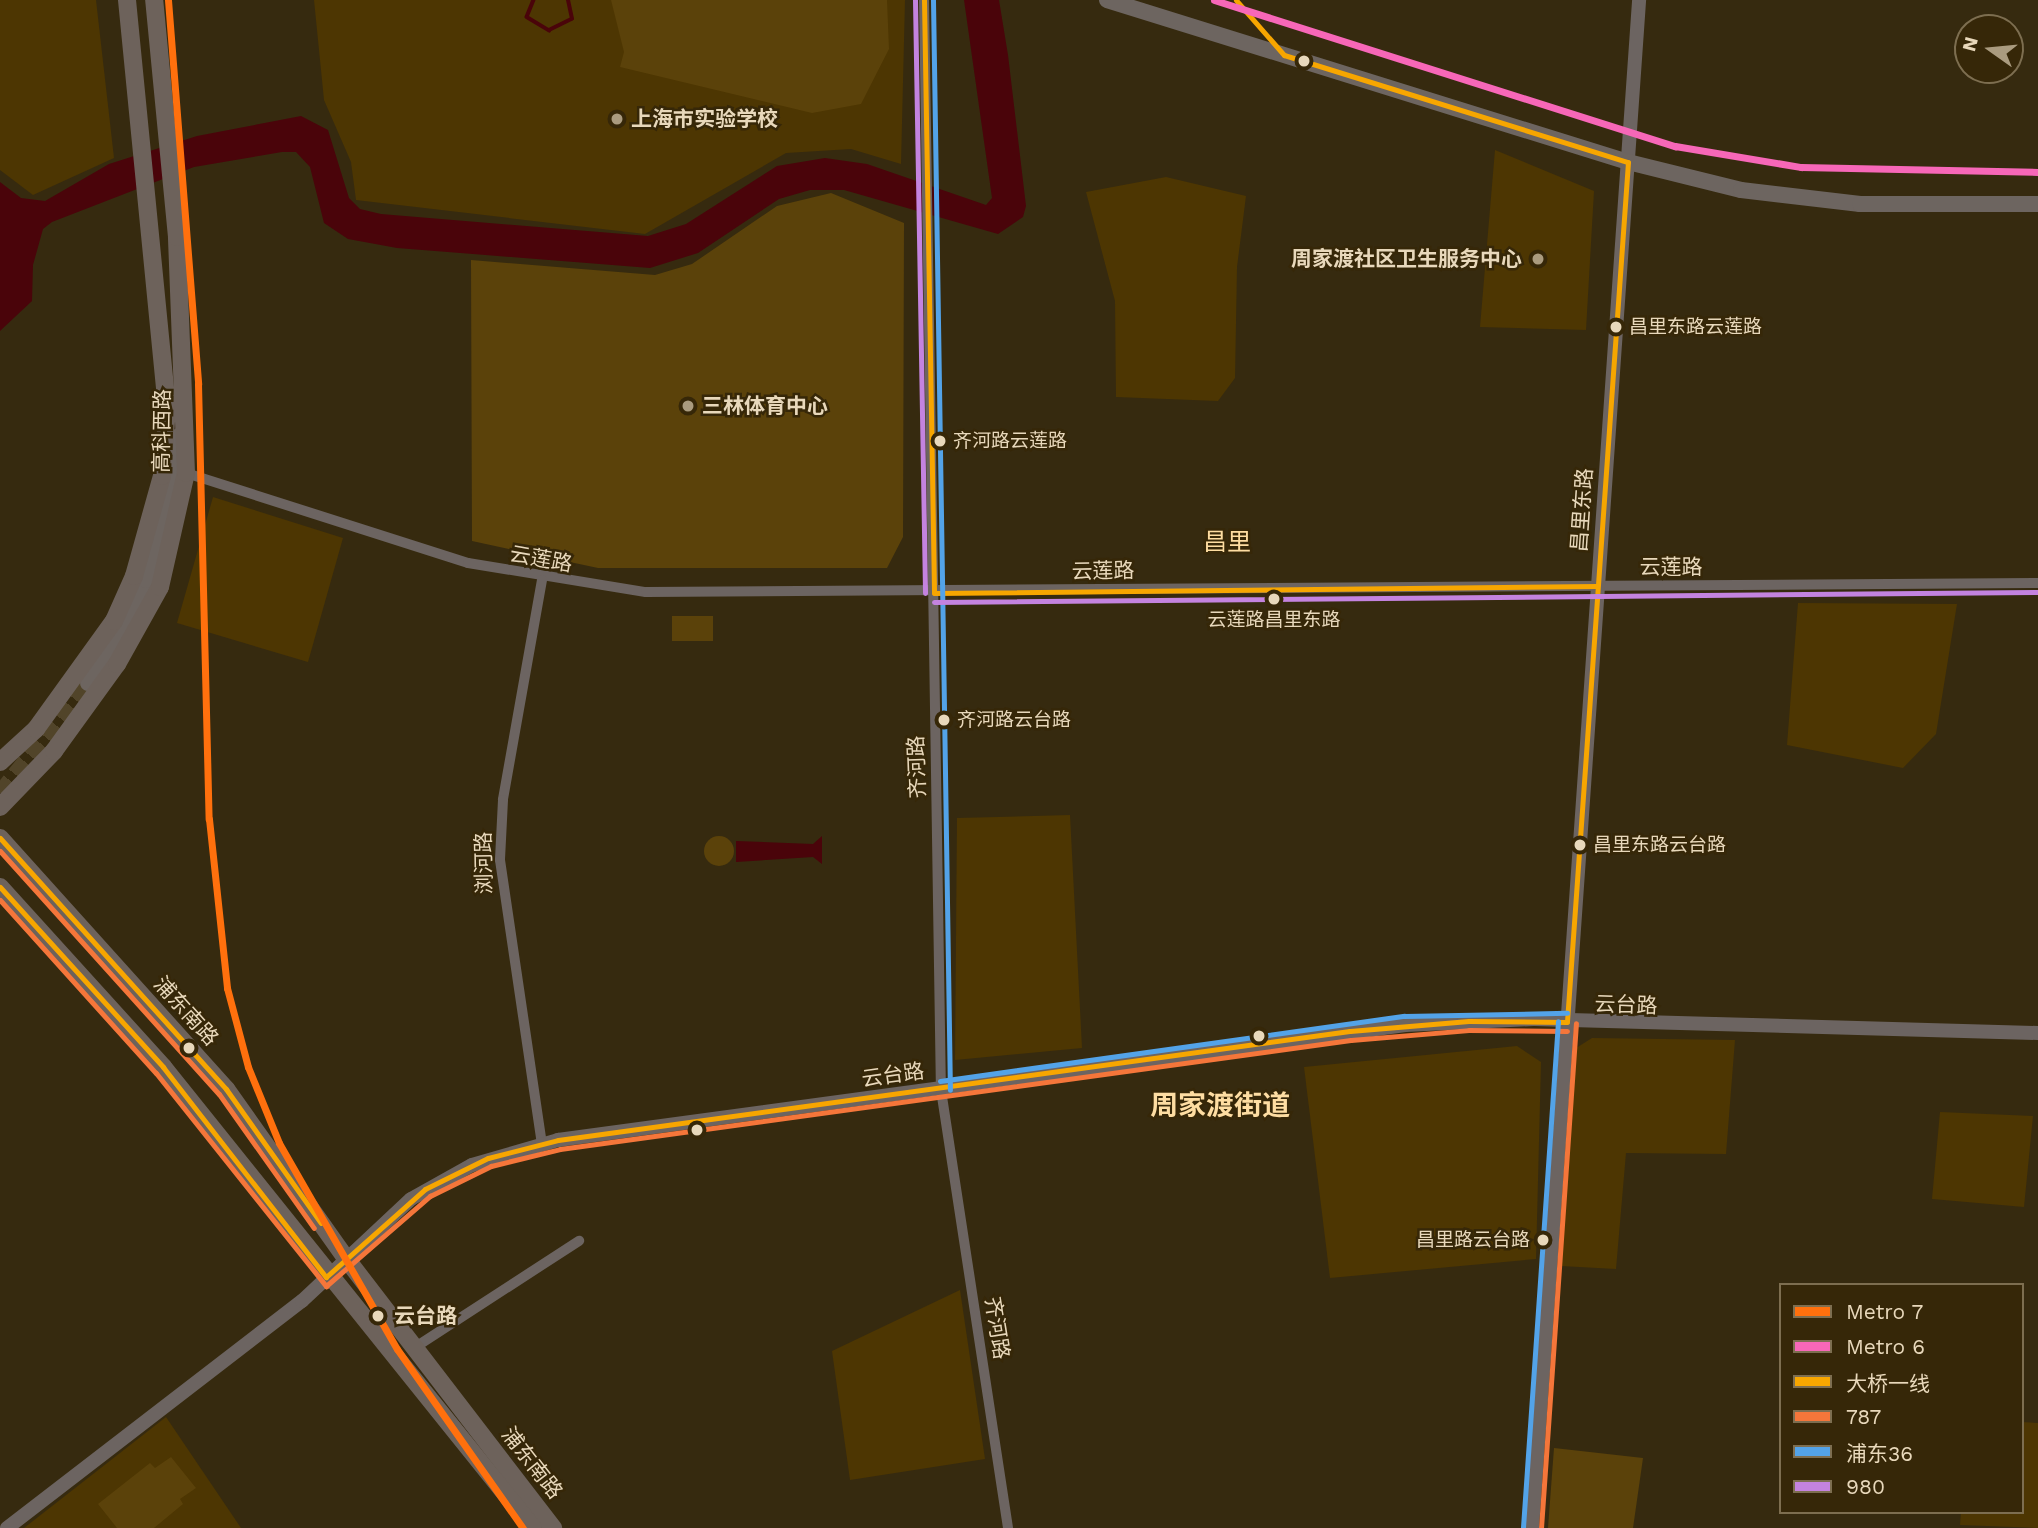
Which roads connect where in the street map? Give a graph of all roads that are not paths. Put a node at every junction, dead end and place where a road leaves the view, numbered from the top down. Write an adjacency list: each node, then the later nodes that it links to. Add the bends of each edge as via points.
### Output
1 (127, 0): 15 (main road, 高科西路, via 167,408 162,476 134,576 114,621 36,729)
2 (154, 0): 8 (main road, 高科西路)
3 (924, 0): 13 (street, 齐河路)
4 (1107, 0): 6 (main road)
5 (1639, 0): 6 (street, 昌里东路)
6 (1628, 162): 7 (main road, via 1799,200); 12 (street, 昌里东路)
7 (2038, 204)
8 (185, 391): 9 (main road, 高科西路); 14 (main road, via 172,487 146,580)
9 (186, 473): 10 (street, 云莲路, via 435,554); 16 (main road, 高科西路, via 160,587 117,664 54,751)
10 (542, 580): 13 (street, 云莲路, via 646,592); 22 (street, 浏河路, via 503,800 500,860)
11 (2038, 583): 12 (street, 云莲路)
12 (1597, 586): 13 (street, 云莲路); 19 (street, 昌里东路)
13 (934, 593): 21 (street, 齐河路)
14 (88, 683)
15 (0, 762)
16 (0, 807)
17 (0, 838): 24 (main road, 浦东南路, via 226,1089)
18 (0, 887): 25 (main road, 浦东南路, via 163,1068)
19 (1567, 1022): 20 (street, 云台路); 21 (street, 云台路, via 1405,1025); 31 (street, 昌里东路)
20 (2038, 1033)
21 (941, 1090): 22 (street, 云台路); 30 (street, 齐河路)
22 (542, 1145): 24 (street, 云台路, via 488,1158 433,1184)
23 (579, 1241): 26 (street)
24 (345, 1257): 25 (street, 云台路); 26 (main road, 浦东南路)
25 (326, 1278): 27 (street, 云台路); 28 (main road, 浦东南路)
26 (414, 1348): 29 (main road, 浦东南路)
27 (7, 1528)
28 (533, 1528)
29 (553, 1528)
30 (1008, 1528)
31 (1532, 1528)

